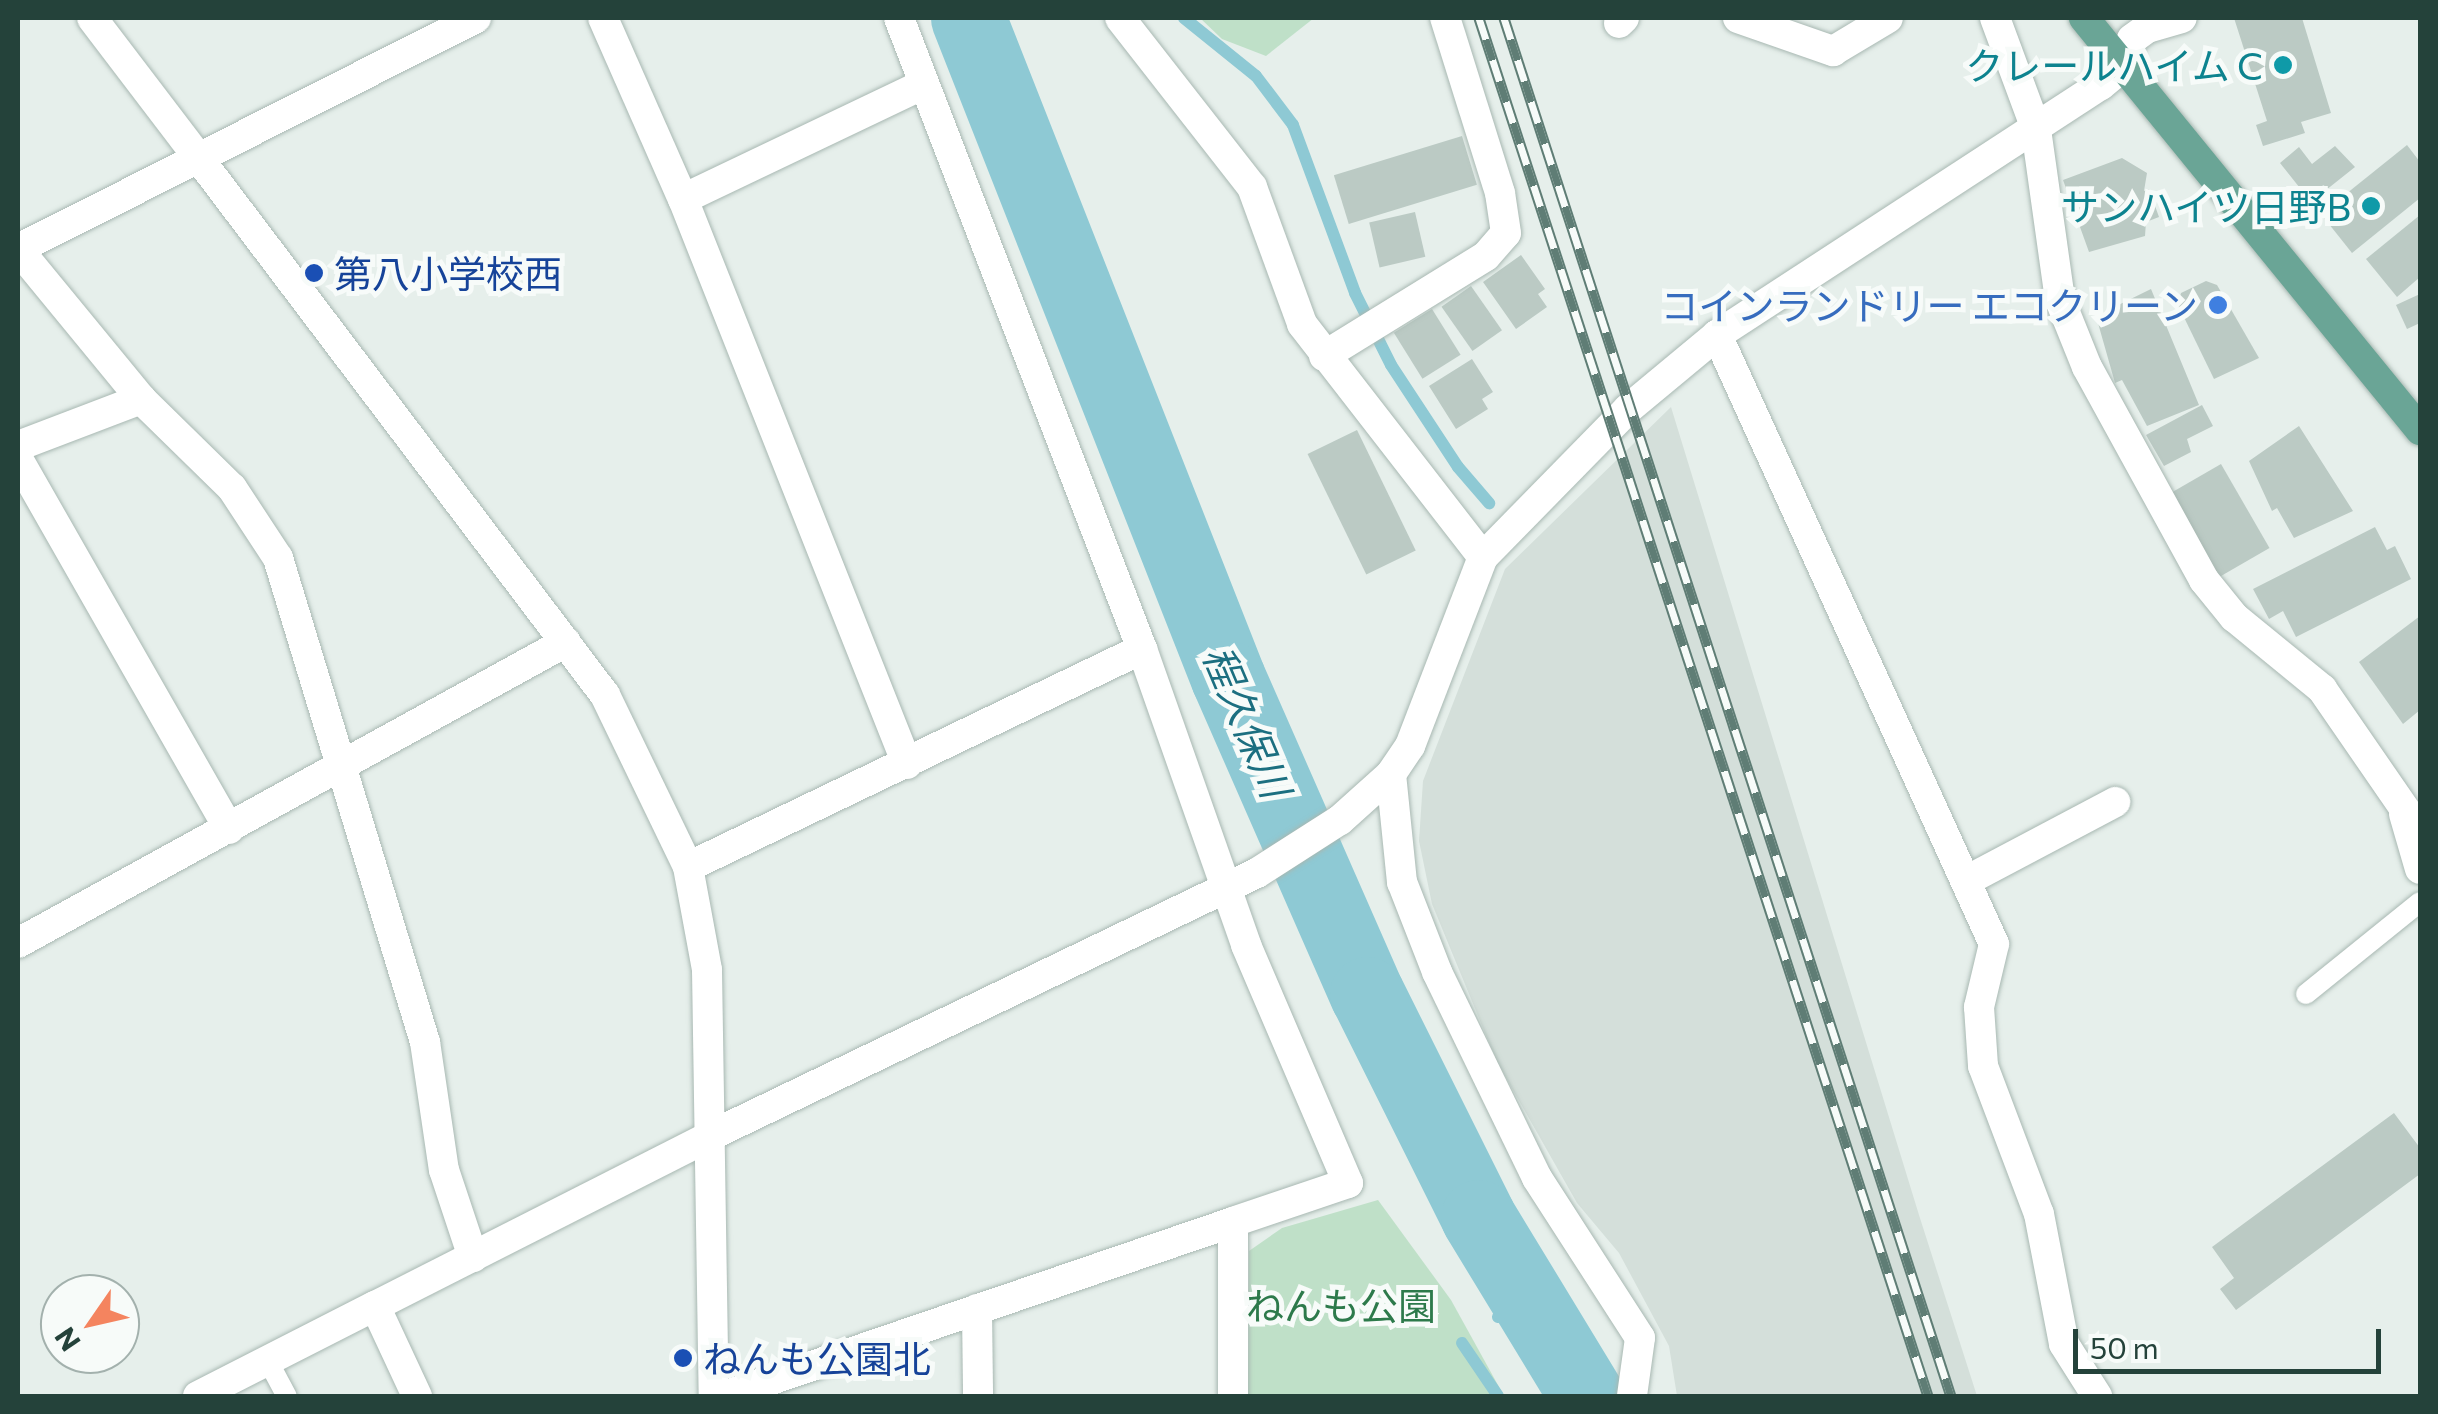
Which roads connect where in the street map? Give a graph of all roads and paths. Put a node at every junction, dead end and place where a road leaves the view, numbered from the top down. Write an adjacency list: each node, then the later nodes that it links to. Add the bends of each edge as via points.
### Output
1 (92, 18): 15 (street)
2 (476, 18): 15 (street)
3 (603, 18): 16 (street)
4 (899, 18): 13 (street)
5 (1120, 18): 19 (street, via 1252,187 1302,324)
6 (1444, 18): 19 (street, via 1500,194 1506,233 1486,256)
7 (1738, 18): 8 (street, via 1833,51)
8 (1888, 18)
9 (1994, 18): 14 (street)
10 (2084, 18): 12 (main road)
11 (2182, 18): 12 (street, via 2132,40)
12 (2124, 66): 14 (street); 21 (main road)
13 (924, 84): 16 (street); 26 (street)
14 (2036, 129): 18 (street); 31 (street, via 2054,265 2072,334 2179,539 2234,617 2322,689)
15 (197, 156): 17 (street); 25 (street)
16 (683, 199): 27 (street)
17 (18, 249): 20 (street)
18 (1717, 334): 24 (street, via 1628,409); 36 (street)
19 (1324, 356): 24 (street)
20 (141, 399): 22 (street); 28 (street, via 232,488 278,558)
21 (2420, 430)
22 (18, 446)
23 (18, 459): 32 (street)
24 (1483, 558): 29 (street, via 1462,599 1426,714)
25 (566, 642): 28 (street); 34 (street, via 644,767)
26 (1142, 648): 27 (street); 37 (street)
27 (907, 764): 34 (street)
28 (338, 771): 32 (street); 43 (street, via 425,1042 444,1170)
29 (1391, 774): 37 (street, via 1340,820); 54 (street, via 1402,882 1437,972 1537,1178 1640,1338)
30 (2115, 802): 36 (street)
31 (2401, 804): 33 (street); 35 (street)
32 (229, 828): 39 (street)
33 (2420, 831)
34 (688, 868): 41 (street, via 708,970)
35 (2420, 869)
36 (1966, 880): 55 (street, via 1994,944 1980,1007 1983,1066 2040,1214 2064,1344)
37 (1225, 886): 41 (street); 42 (street, via 1348,1183)
38 (2420, 902): 40 (lane)
39 (18, 943)
40 (2306, 994)
41 (714, 1134): 43 (street); 50 (street)
42 (1233, 1222): 45 (street); 53 (street)
43 (473, 1257): 44 (street)
44 (375, 1306): 46 (street); 49 (street)
45 (977, 1310): 51 (street); 52 (street)
46 (268, 1361): 47 (street); 48 (lane)
47 (198, 1396)
48 (286, 1396)
49 (418, 1396)
50 (714, 1396)
51 (724, 1396)
52 (978, 1396)
53 (1233, 1396)
54 (1632, 1396)
55 (2097, 1396)

